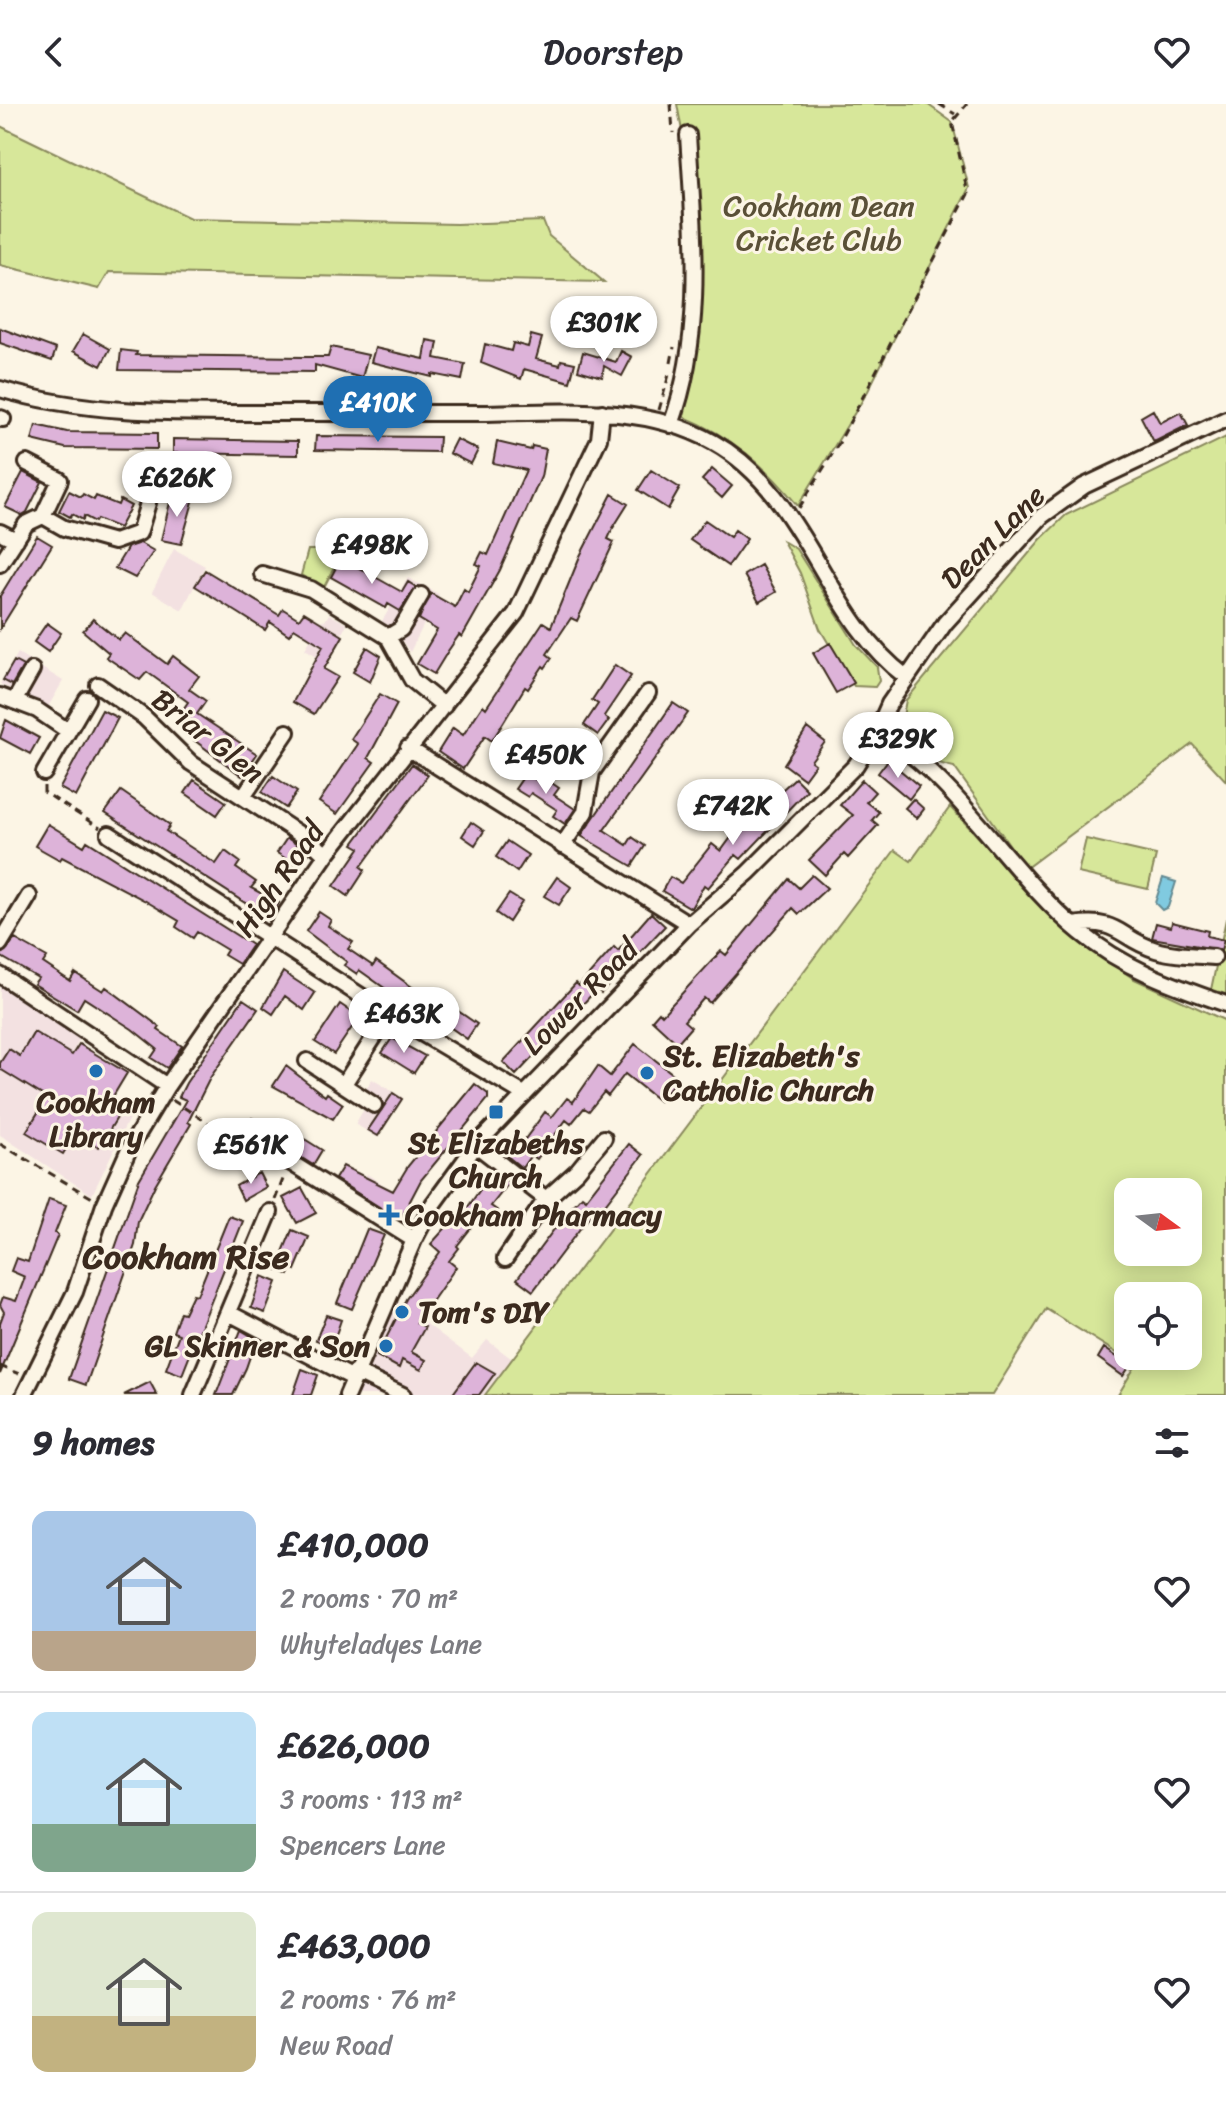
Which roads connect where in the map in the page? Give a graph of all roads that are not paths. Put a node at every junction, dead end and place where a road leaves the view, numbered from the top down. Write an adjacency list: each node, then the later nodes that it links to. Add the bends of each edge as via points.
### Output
1 (681, 136): 5 (street, via 697,286)
2 (0, 389): 3 (street, via 112,410)
3 (602, 412): 5 (street); 21 (street, High Road, via 599,439 516,613)
4 (1226, 419): 16 (street, Dean Lane, via 1084,486 1042,516 945,623)
5 (671, 425): 16 (street, via 713,442 755,474 792,518 856,625 883,660)
6 (27, 463): 8 (street, via 60,480)
7 (148, 503): 8 (street, via 139,533 114,542 64,528)
8 (43, 516): 10 (street, via 26,524)
9 (0, 532): 10 (street)
10 (16, 540): 11 (street)
11 (0, 564)
12 (262, 574): 14 (street, via 311,589)
13 (421, 595): 14 (street, via 401,629)
14 (388, 637): 21 (street, via 412,680)
15 (32, 670): 19 (street)
16 (906, 677): 23 (street, Lower Road)
17 (98, 685): 27 (street, Briar Glen, via 144,717 191,763)
18 (648, 693): 29 (street, via 592,772 585,812)
19 (8, 698): 22 (street)
20 (87, 699): 22 (street)
21 (444, 706): 25 (street, High Road)
22 (68, 731): 26 (street)
23 (877, 731): 32 (street, Lower Road, via 856,765); 33 (street, via 962,805)
24 (287, 732): 27 (street)
25 (408, 748): 29 (street); 30 (street, High Road)
26 (44, 773)
27 (243, 797): 30 (street, Briar Glen)
28 (109, 834): 34 (street)
29 (562, 846): 32 (street)
30 (326, 855): 34 (street, High Road)
31 (29, 896): 35 (street)
32 (689, 924): 43 (street, Lower Road)
33 (1073, 925): 36 (street, via 1096,922 1153,949); 38 (street, via 1146,976)
34 (269, 938): 39 (street); 42 (street, High Road)
35 (0, 944)
36 (1214, 957)
37 (0, 975): 42 (street)
38 (1226, 1004)
39 (389, 1014): 41 (street); 43 (street)
40 (307, 1061): 41 (street)
41 (344, 1084): 44 (street)
42 (165, 1090): 55 (street, High Road, via 129,1149 75,1292)
43 (522, 1093): 46 (street, Lower Road)
44 (374, 1105)
45 (604, 1138): 48 (street)
46 (476, 1145): 48 (street); 50 (street, Lower Road)
47 (268, 1154): 50 (street)
48 (546, 1199): 51 (street)
49 (271, 1220): 52 (street)
50 (414, 1240): 53 (street, Lower Road)
51 (505, 1259)
52 (229, 1313): 53 (street); 54 (street)
53 (354, 1375): 56 (street, Lower Road); 57 (street)
54 (186, 1394)
55 (24, 1395)
56 (347, 1395)
57 (403, 1395)

